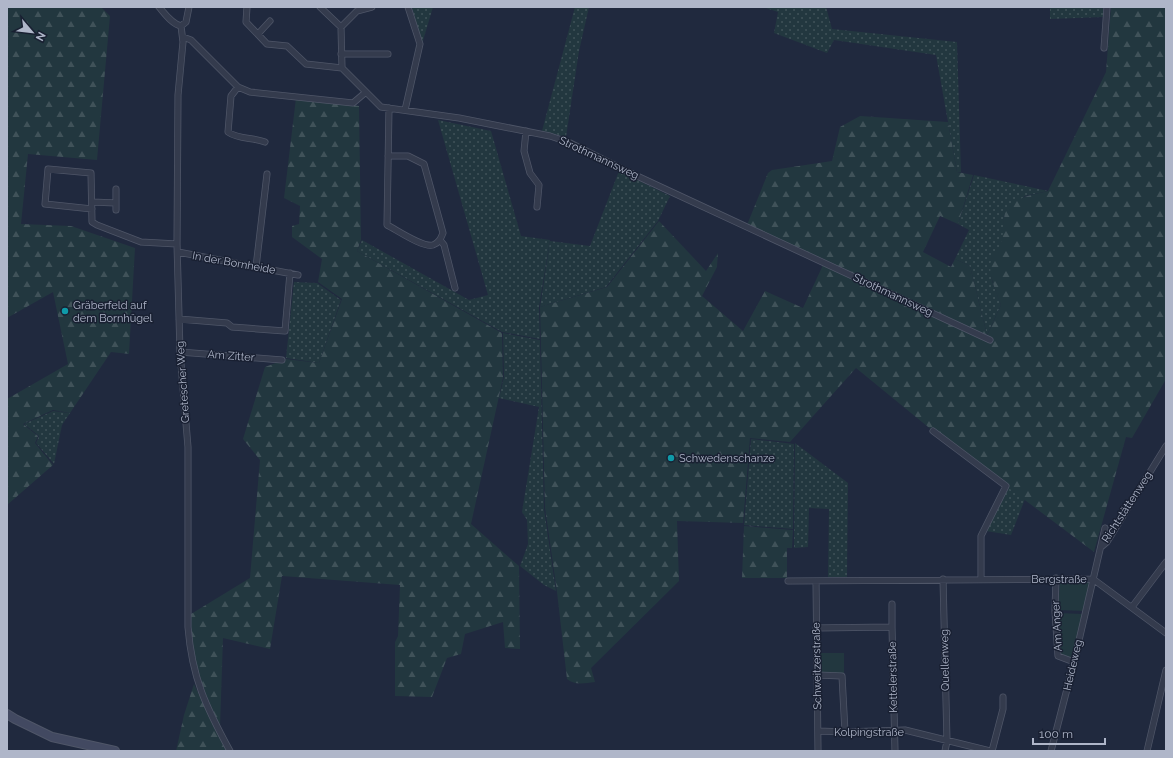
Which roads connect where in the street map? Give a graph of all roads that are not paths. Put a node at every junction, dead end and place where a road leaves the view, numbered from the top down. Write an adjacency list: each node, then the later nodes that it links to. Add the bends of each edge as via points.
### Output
1 (159, 7): 9 (street, via 172,21)
2 (189, 7): 9 (street, via 186,22)
3 (247, 7): 11 (street, via 246,22)
4 (320, 7): 10 (street)
5 (372, 7): 10 (street, via 357,11)
6 (408, 7): 20 (street, via 420,44)
7 (1107, 7): 13 (street)
8 (270, 21): 11 (street)
9 (181, 26): 12 (street, Gretescher Weg)
10 (341, 27): 14 (street)
11 (258, 34): 16 (street, via 267,44 287,46 306,64)
12 (183, 37): 17 (street, via 191,40); 32 (street, Gretescher Weg, via 178,94)
13 (1104, 48)
14 (341, 54): 15 (street); 16 (street)
15 (388, 54)
16 (342, 68): 18 (street, Strothmannsweg)
17 (238, 87): 18 (street, via 250,92 353,103); 22 (street, via 231,96 228,132 234,136)
18 (366, 92): 19 (street, Strothmannsweg, via 381,107)
19 (389, 108): 20 (street, Strothmannsweg); 23 (street)
20 (404, 110): 21 (street, Strothmannsweg)
21 (526, 131): 28 (street, via 524,151 530,173 539,185); 39 (street, Strothmannsweg, via 568,142)
22 (265, 142)
23 (388, 156): 31 (street, via 408,156 424,164 443,233); 31 (street, via 387,225 425,245 434,245)
24 (267, 174): 34 (street)
25 (116, 189): 27 (street)
26 (92, 202): 27 (street); 29 (street); 29 (street, via 91,173 48,169 45,204)
27 (116, 203): 30 (street)
28 (537, 207)
29 (92, 209): 32 (street, via 92,222 97,225 141,242)
30 (116, 210)
31 (440, 240): 37 (street, via 444,245)
32 (177, 244): 33 (street, Gretescher Weg)
33 (178, 252): 34 (street, In der Bornheide); 38 (street, Gretescher Weg)
34 (256, 267): 35 (street, In der Bornheide)
35 (290, 273): 36 (street, In der Bornheide); 38 (street, In der Bornheide, via 285,331 232,328 227,324)
36 (298, 275)
37 (455, 288)
38 (180, 319): 40 (street, Gretescher Weg)
39 (990, 340)
40 (180, 352): 41 (street, Am Zitter); 68 (street, Gretescher Weg, via 188,447 189,642 195,677 203,699)
41 (282, 360)
42 (934, 431): 49 (street, via 1006,486 981,536)
43 (1166, 446): 45 (street, Richtstättenweg, via 1107,542)
44 (1105, 528): 45 (street, Richtstättenweg)
45 (1100, 547): 50 (street, Richtstättenweg)
46 (1166, 562): 54 (street)
47 (1056, 578): 49 (street, Bergstraße); 50 (street, Bergstraße); 58 (street, Am Anger, via 1058,656)
48 (943, 579): 49 (street, Bergstraße); 52 (street, Bergstraße); 66 (street, Quellenweg)
49 (981, 579)
50 (1093, 579): 54 (street, Bergstraße); 58 (street, Heideweg)
51 (788, 581): 52 (street, Bergstraße)
52 (816, 581): 56 (street, Schweitzerstraße)
53 (892, 604): 55 (street, Kettelerstraße)
54 (1132, 607): 57 (street, Bergstraße)
55 (892, 627): 56 (street, Kettelerstraße); 63 (street, Kettelerstraße)
56 (816, 628): 60 (street, Schweitzerstraße)
57 (1166, 633)
58 (1074, 662): 73 (street, Heideweg)
59 (1166, 670): 74 (street)
60 (817, 675): 64 (street, Schweitzerstraße); 65 (street, via 842,676)
61 (1003, 697): 72 (street, via 1003,709)
62 (7, 714): 67 (street, via 52,737)
63 (894, 731): 65 (street, Kolpingstraße); 66 (street, Kolpingstraße, via 905,730); 70 (street, Kettelerstraße)
64 (818, 732): 65 (street, Kolpingstraße); 69 (street, Schweitzerstraße)
65 (845, 732)
66 (947, 741): 71 (street, Quellenweg); 72 (street, Kolpingstraße)
67 (115, 751)
68 (230, 751)
69 (818, 751)
70 (895, 751)
71 (945, 751)
72 (991, 751)
73 (1051, 751)
74 (1147, 751)

